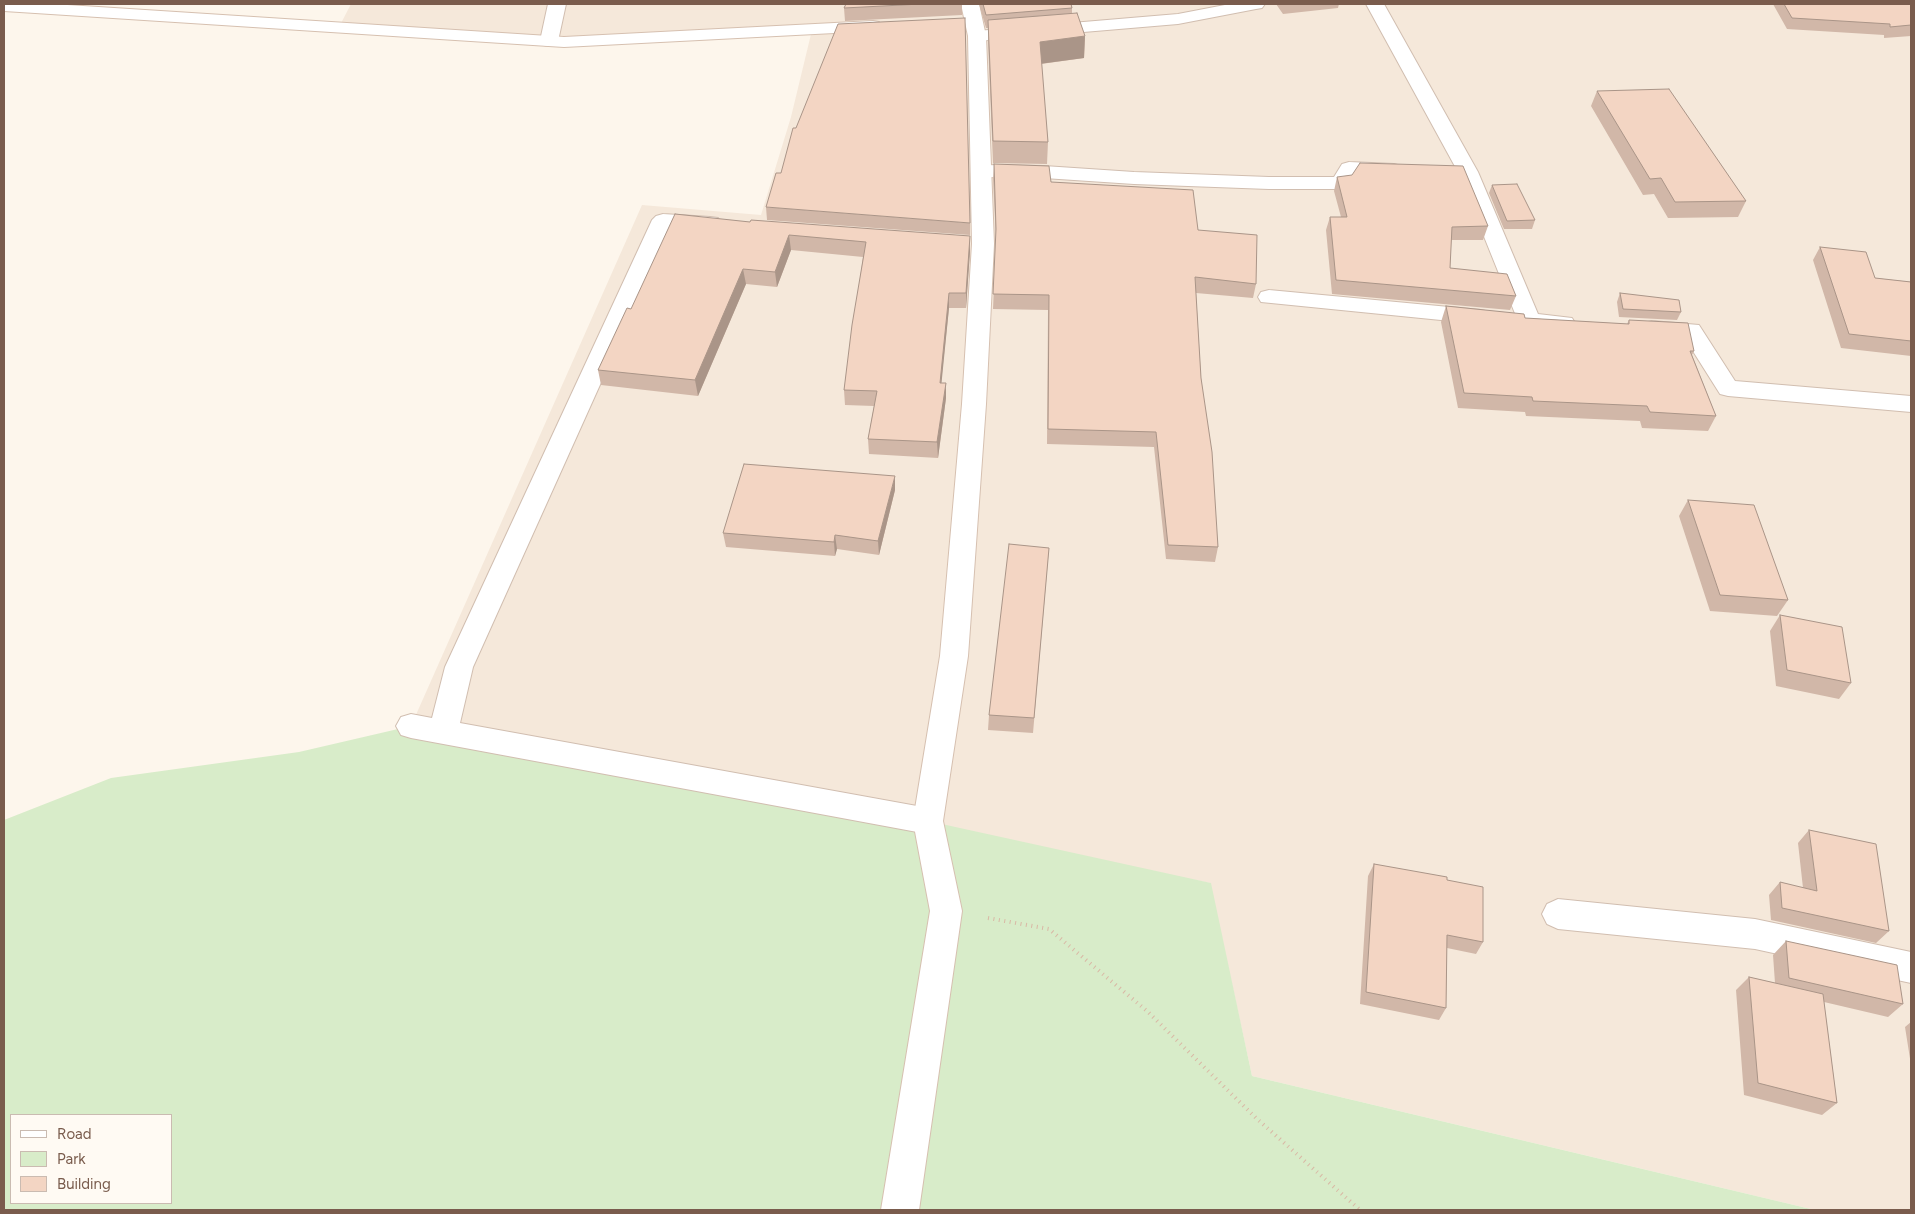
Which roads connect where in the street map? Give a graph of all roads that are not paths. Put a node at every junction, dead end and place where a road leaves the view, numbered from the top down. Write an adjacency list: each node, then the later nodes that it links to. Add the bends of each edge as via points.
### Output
1 (557, 4): 7 (street)
2 (1256, 4): 5 (street, via 1178,19)
3 (1375, 4): 12 (street, via 1459,172)
4 (4, 6): 7 (street)
5 (968, 21): 9 (street)
6 (888, 26): 7 (street)
7 (549, 41)
8 (1412, 170): 9 (street, via 1349,168 1341,184)
9 (981, 171): 18 (street, via 974,243 974,404 954,656)
10 (731, 225): 17 (street, via 663,220 459,666)
11 (1269, 297): 12 (street)
12 (1513, 320): 13 (street)
13 (1586, 324)
14 (1634, 327): 15 (street, via 1691,330 1728,388)
15 (1911, 404)
16 (411, 726): 17 (street)
17 (443, 731): 18 (street)
18 (928, 821): 21 (street, via 946,910)
19 (1558, 914): 20 (street, via 1755,934)
20 (1911, 968)
21 (900, 1210)

